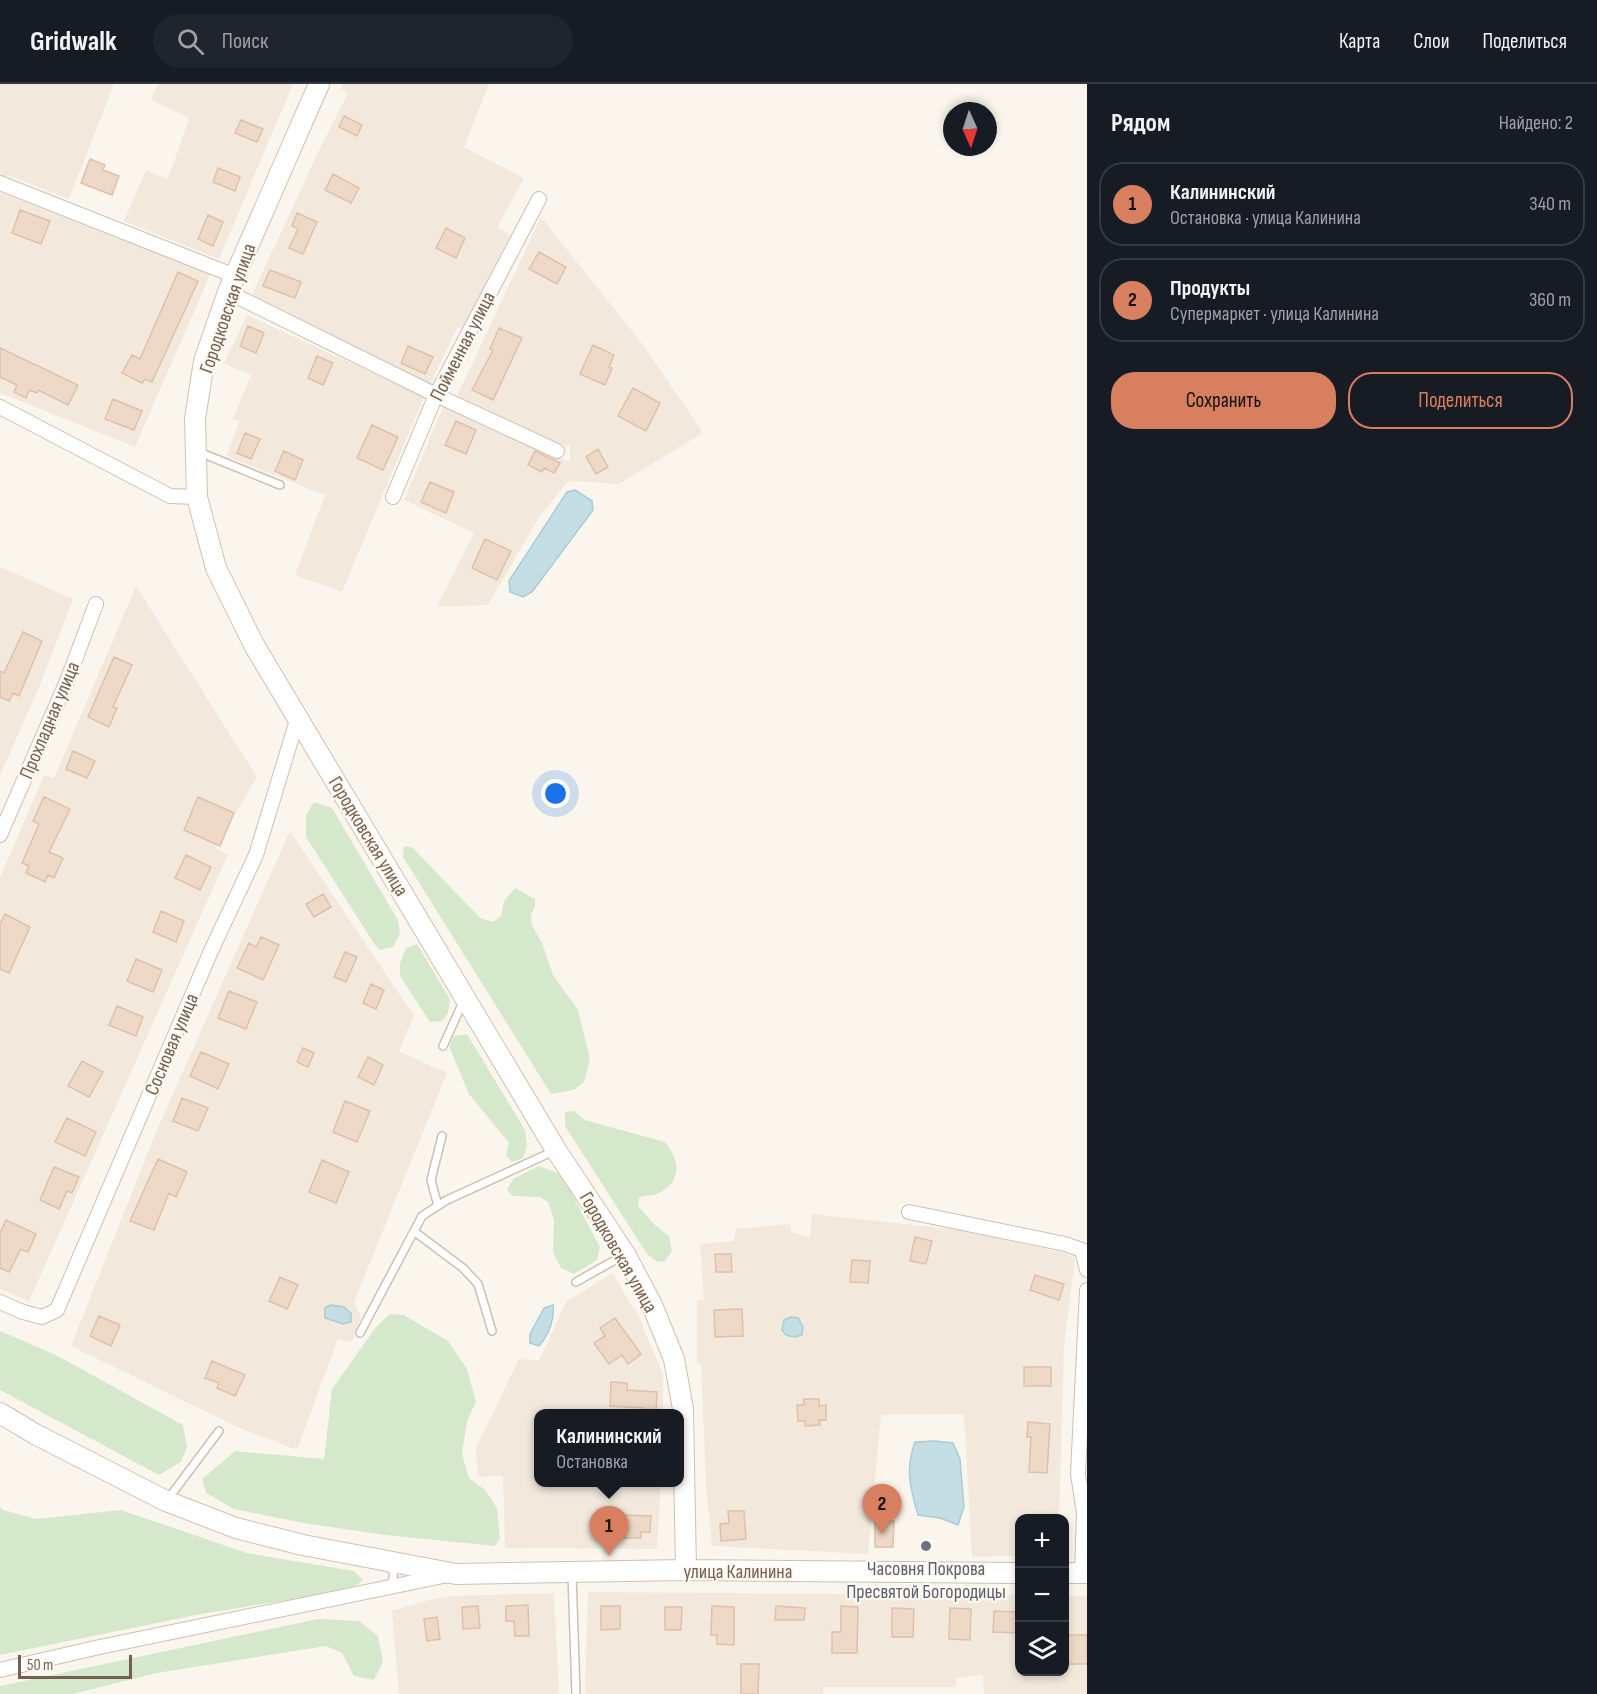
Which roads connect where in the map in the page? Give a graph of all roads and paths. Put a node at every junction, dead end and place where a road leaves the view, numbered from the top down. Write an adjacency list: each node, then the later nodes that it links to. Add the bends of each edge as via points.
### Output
1 (318, 84): 4 (main road, Городковская улица)
2 (0, 183): 4 (street)
3 (539, 199): 5 (street, Пойменная улица)
4 (232, 284): 5 (street); 7 (main road, Городковская улица, via 204,361 195,419)
5 (436, 395): 8 (street); 11 (street, Пойменная улица)
6 (0, 407): 10 (street, via 170,496)
7 (196, 451): 9 (lane); 10 (main road, Городковская улица)
8 (557, 451)
9 (280, 485)
10 (197, 497): 13 (main road, Городковская улица, via 216,568 254,645)
11 (393, 497)
12 (96, 604): 14 (street, Прохладная улица)
13 (298, 717): 15 (main road, Городковская улица); 26 (street, Сосновая улица, via 256,855 57,1310 42,1317)
14 (0, 835)
15 (465, 998): 16 (lane); 18 (main road, Городковская улица)
16 (443, 1046)
17 (442, 1136): 19 (lane, via 431,1180)
18 (556, 1150): 19 (lane); 22 (main road, Городковская улица)
19 (438, 1206): 21 (lane, via 422,1216)
20 (909, 1212): 23 (street, via 1065,1244 1082,1250)
21 (414, 1232): 27 (lane, via 478,1284); 28 (lane)
22 (625, 1254): 24 (lane); 29 (main road, Городковская улица, via 674,1359)
23 (1087, 1270)
24 (576, 1282)
25 (1087, 1290): 38 (street, via 1078,1474 1083,1513)
26 (0, 1302)
27 (492, 1331)
28 (360, 1333)
29 (683, 1409)
30 (0, 1413): 33 (main road, улица Калинина)
31 (684, 1419): 35 (main road, Городковская улица)
32 (219, 1431): 33 (lane)
33 (166, 1501): 34 (main road, улица Калинина, via 236,1528)
34 (371, 1558): 39 (main road, улица Калинина); 40 (lane, via 393,1571 391,1583)
35 (686, 1570): 36 (main road, улица Калинина); 37 (main road, улица Калинина)
36 (572, 1572): 39 (main road, улица Калинина); 42 (lane)
37 (1015, 1573)
38 (1078, 1573)
39 (456, 1574): 40 (street)
40 (383, 1589): 41 (street)
41 (0, 1670)
42 (576, 1694)

